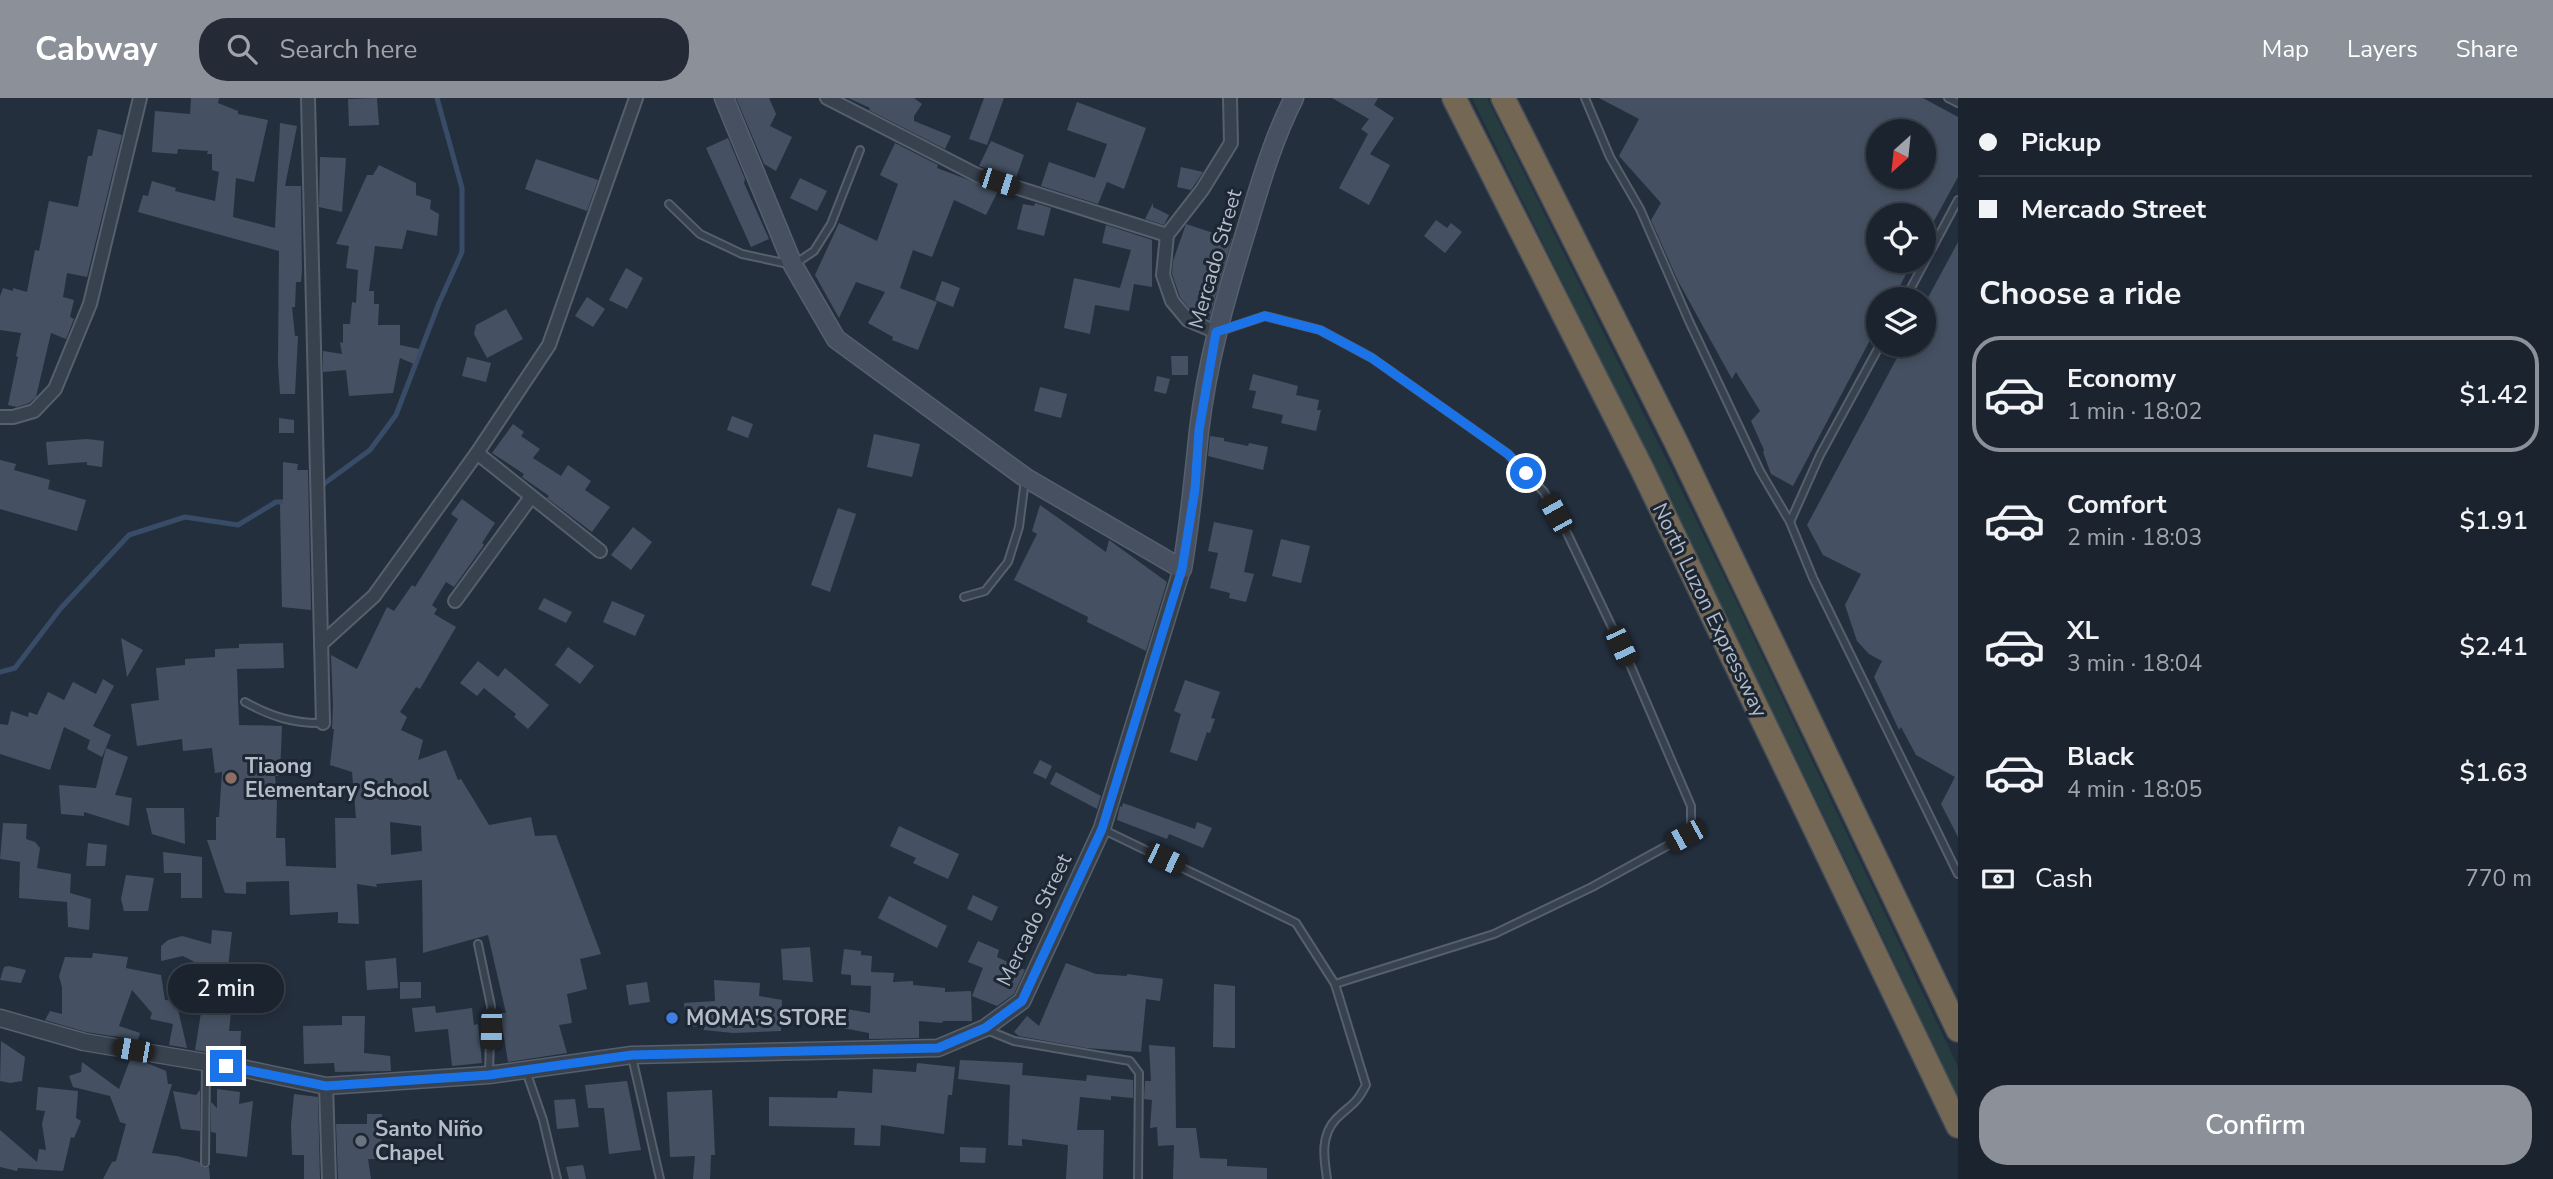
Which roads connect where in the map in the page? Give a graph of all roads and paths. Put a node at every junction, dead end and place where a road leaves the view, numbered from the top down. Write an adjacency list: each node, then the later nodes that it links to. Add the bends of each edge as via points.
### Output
1 (140, 98): 21 (street, via 90,304 55,390 34,411)
2 (307, 98): 30 (street)
3 (636, 98): 22 (street, via 549,345)
4 (724, 98): 17 (main road)
5 (827, 98): 16 (street, via 977,175)
6 (1230, 98): 16 (street, via 1231,143)
7 (1294, 98): 19 (main road, Mercado Street, via 1261,183)
8 (1454, 98): 45 (highway, North Luzon Expressway, via 1641,467)
9 (1503, 98): 39 (highway, North Luzon Expressway, via 1677,444)
10 (1586, 98): 25 (lane, via 1760,471)
11 (1948, 98): 12 (lane)
12 (1958, 103)
13 (860, 150): 17 (lane, via 831,224 814,251)
14 (1958, 200): 18 (lane)
15 (669, 204): 17 (lane, via 700,234 742,254)
16 (1167, 235): 19 (street, via 1163,275 1172,301 1188,320)
17 (793, 265): 23 (main road, via 836,339)
18 (1911, 287)
19 (1216, 332): 27 (main road, Mercado Street); 36 (lane, via 1265,316 1320,330 1372,358 1508,454 1544,492 1568,536 1691,806 1691,824 1685,836 1592,887 1494,934)
20 (1873, 357): 25 (lane)
21 (0, 416)
22 (477, 453): 24 (street); 30 (street, via 374,596)
23 (1026, 478): 27 (main road); 28 (lane, via 1008,562 985,591)
24 (531, 497): 26 (street); 29 (street)
25 (1790, 522): 34 (lane)
26 (600, 551)
27 (1182, 569): 33 (street, Mercado Street)
28 (964, 597)
29 (455, 601)
30 (321, 644): 32 (street)
31 (245, 702): 32 (lane, via 279,718)
32 (323, 723)
33 (1102, 829): 36 (lane, via 1296,923); 38 (street, Mercado Street, via 1022,1001)
34 (1958, 874)
35 (478, 944): 43 (lane, via 491,1006)
36 (1335, 985): 51 (lane, via 1366,1085 1356,1103 1335,1121 1323,1144)
37 (0, 1018): 41 (street, Mercado Street, via 84,1042)
38 (985, 1028): 40 (street, Mercado Street, via 938,1048); 50 (lane, via 1014,1041 1130,1061 1139,1073)
39 (1958, 1030)
40 (632, 1055): 42 (street, Mercado Street); 49 (lane)
41 (206, 1063): 44 (street, Mercado Street); 46 (lane)
42 (526, 1071): 43 (street, Mercado Street); 48 (lane)
43 (489, 1075): 44 (street, Mercado Street)
44 (326, 1086): 47 (street)
45 (1958, 1126)
46 (205, 1163)
47 (329, 1179)
48 (557, 1179)
49 (660, 1179)
50 (1138, 1179)
51 (1327, 1179)

